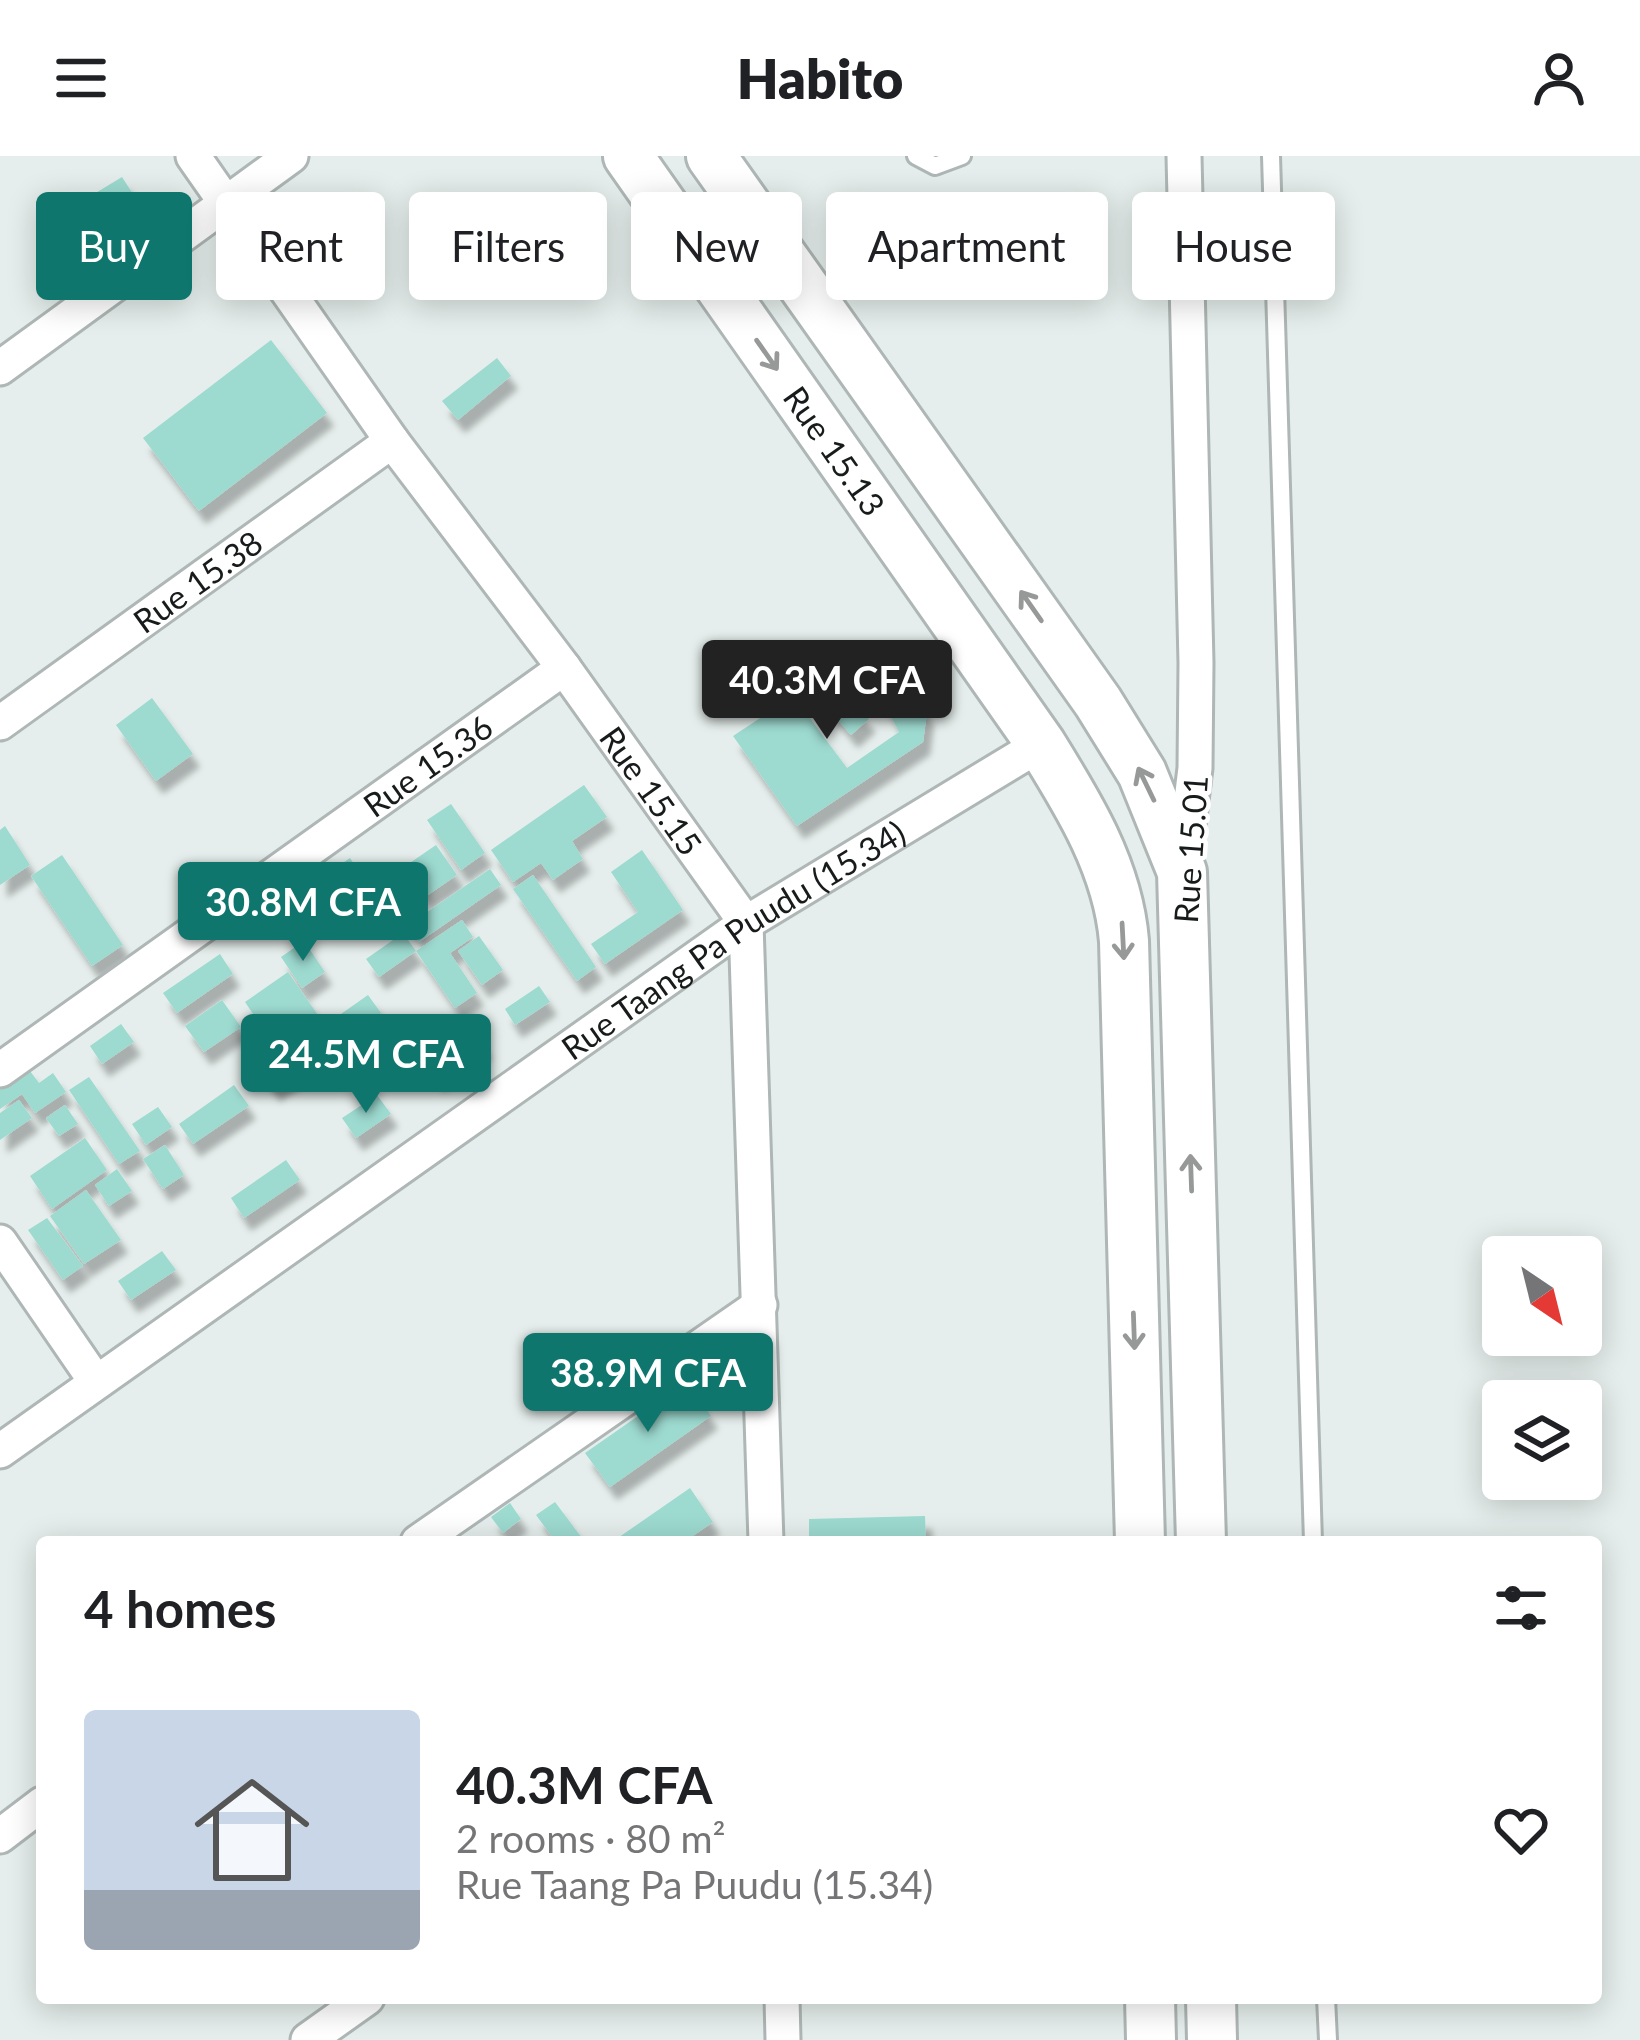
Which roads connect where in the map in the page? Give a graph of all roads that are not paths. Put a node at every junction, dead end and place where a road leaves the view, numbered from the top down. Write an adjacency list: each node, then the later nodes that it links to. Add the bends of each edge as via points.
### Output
1 (193, 156): 9 (street, Rue 15.15)
2 (291, 156): 10 (street)
3 (628, 156): 17 (main road, Rue 15.13, one-way to 17)
4 (711, 156): 18 (main road, Rue 15.13, one-way to 4, via 1142,773 1098,702)
5 (916, 156): 6 (lane, via 935,166)
6 (962, 156)
7 (1184, 156): 18 (street, Rue 15.01, via 1196,663 1194,785)
8 (1271, 156): 29 (lane)
9 (219, 192)
10 (244, 192)
11 (216, 213): 13 (street)
12 (294, 300): 14 (street, Rue 15.15)
13 (0, 368)
14 (392, 441): 15 (street, Rue 15.15); 16 (street, Rue 15.38)
15 (563, 668): 19 (street, Rue 15.15); 20 (street, Rue 15.36)
16 (0, 723)
17 (1041, 744): 19 (street, Rue Taang Pa Puudu (15.34)); 27 (main road, Rue 15.01, one-way to 27, via 1092,829 1124,941)
18 (1182, 872): 28 (main road, Rue 15.01, one-way to 18)
19 (746, 923): 22 (street); 23 (street, Rue Taang Pa Puudu (15.34))
20 (0, 1070)
21 (0, 1242): 23 (street)
22 (760, 1305): 25 (street); 26 (street)
23 (96, 1382): 24 (street, Rue Taang Pa Puudu (15.34))
24 (0, 1451)
25 (427, 1536)
26 (766, 1536)
27 (1140, 1536)
28 (1201, 1536)
29 (1313, 1536)
30 (36, 1809): 31 (street)
31 (0, 1836)
32 (359, 2004): 37 (street)
33 (782, 2004): 38 (street)
34 (1150, 2004): 39 (main road)
35 (1211, 2004): 40 (main road)
36 (1326, 2004): 41 (lane)
37 (308, 2040)
38 (783, 2040)
39 (1150, 2040)
40 (1212, 2040)
41 (1328, 2040)

